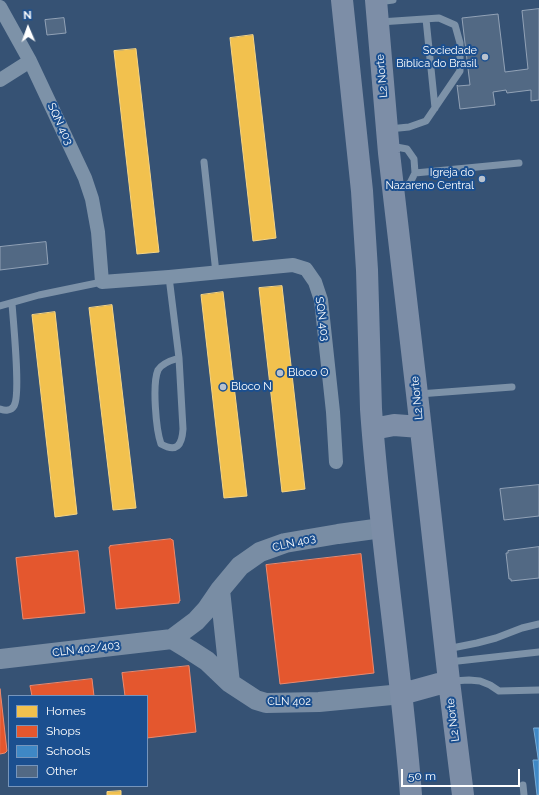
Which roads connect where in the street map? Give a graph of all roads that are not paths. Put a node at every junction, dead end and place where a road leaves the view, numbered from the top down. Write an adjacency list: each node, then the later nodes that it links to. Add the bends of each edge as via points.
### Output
1 (342, 0): 23 (main road, via 362,191)
2 (381, 6): 4 (lane); 8 (main road, L2 Norte)
3 (0, 7): 5 (street, SQN 403)
4 (426, 19): 7 (lane); 7 (lane, via 439,18 455,25 460,43 460,71)
5 (30, 61): 6 (street); 15 (street, SQN 403, via 85,178 92,199 98,232)
6 (0, 80)
7 (435, 108): 8 (lane, via 426,121)
8 (387, 137): 11 (lane, via 407,149 414,159); 12 (main road, L2 Norte)
9 (204, 162): 13 (lane)
10 (519, 163): 11 (lane)
11 (415, 173): 12 (lane, via 410,183)
12 (394, 194): 20 (main road, L2 Norte)
13 (216, 272): 14 (street, SQN 403); 24 (street, SQN 403, via 293,265 306,269 315,282 321,300)
14 (169, 277): 15 (street, SQN 403); 18 (lane)
15 (102, 282): 16 (lane, SQN 403)
16 (12, 303): 17 (lane, SQN 403); 21 (lane, via 17,398 11,409)
17 (0, 306)
18 (180, 358): 18 (lane, via 183,429 180,443 172,448 161,444 158,437 155,385 158,370 164,364)
19 (512, 387): 20 (lane)
20 (417, 394): 22 (main road, L2 Norte)
21 (0, 409)
22 (420, 427): 23 (main road, via 394,425); 31 (main road, L2 Norte)
23 (373, 429): 25 (main road)
24 (336, 462)
25 (382, 528): 26 (street, CLN 403, via 285,543 260,552 240,566); 34 (main road)
26 (220, 590): 28 (street, CLN 403, via 196,621); 32 (street)
27 (539, 624): 31 (lane, via 490,639)
28 (172, 639): 30 (street, CLN 402/403); 32 (street, CLN 402, via 207,661)
29 (539, 652): 31 (lane)
30 (0, 659)
31 (447, 664): 33 (lane, via 469,680 480,681 499,691); 34 (main road); 37 (main road, L2 Norte)
32 (230, 683): 34 (street, CLN 402, via 256,700 266,703 319,702)
33 (539, 690)
34 (402, 694): 36 (main road)
35 (523, 785): 38 (lane)
36 (411, 795)
37 (462, 795)
38 (524, 795)

